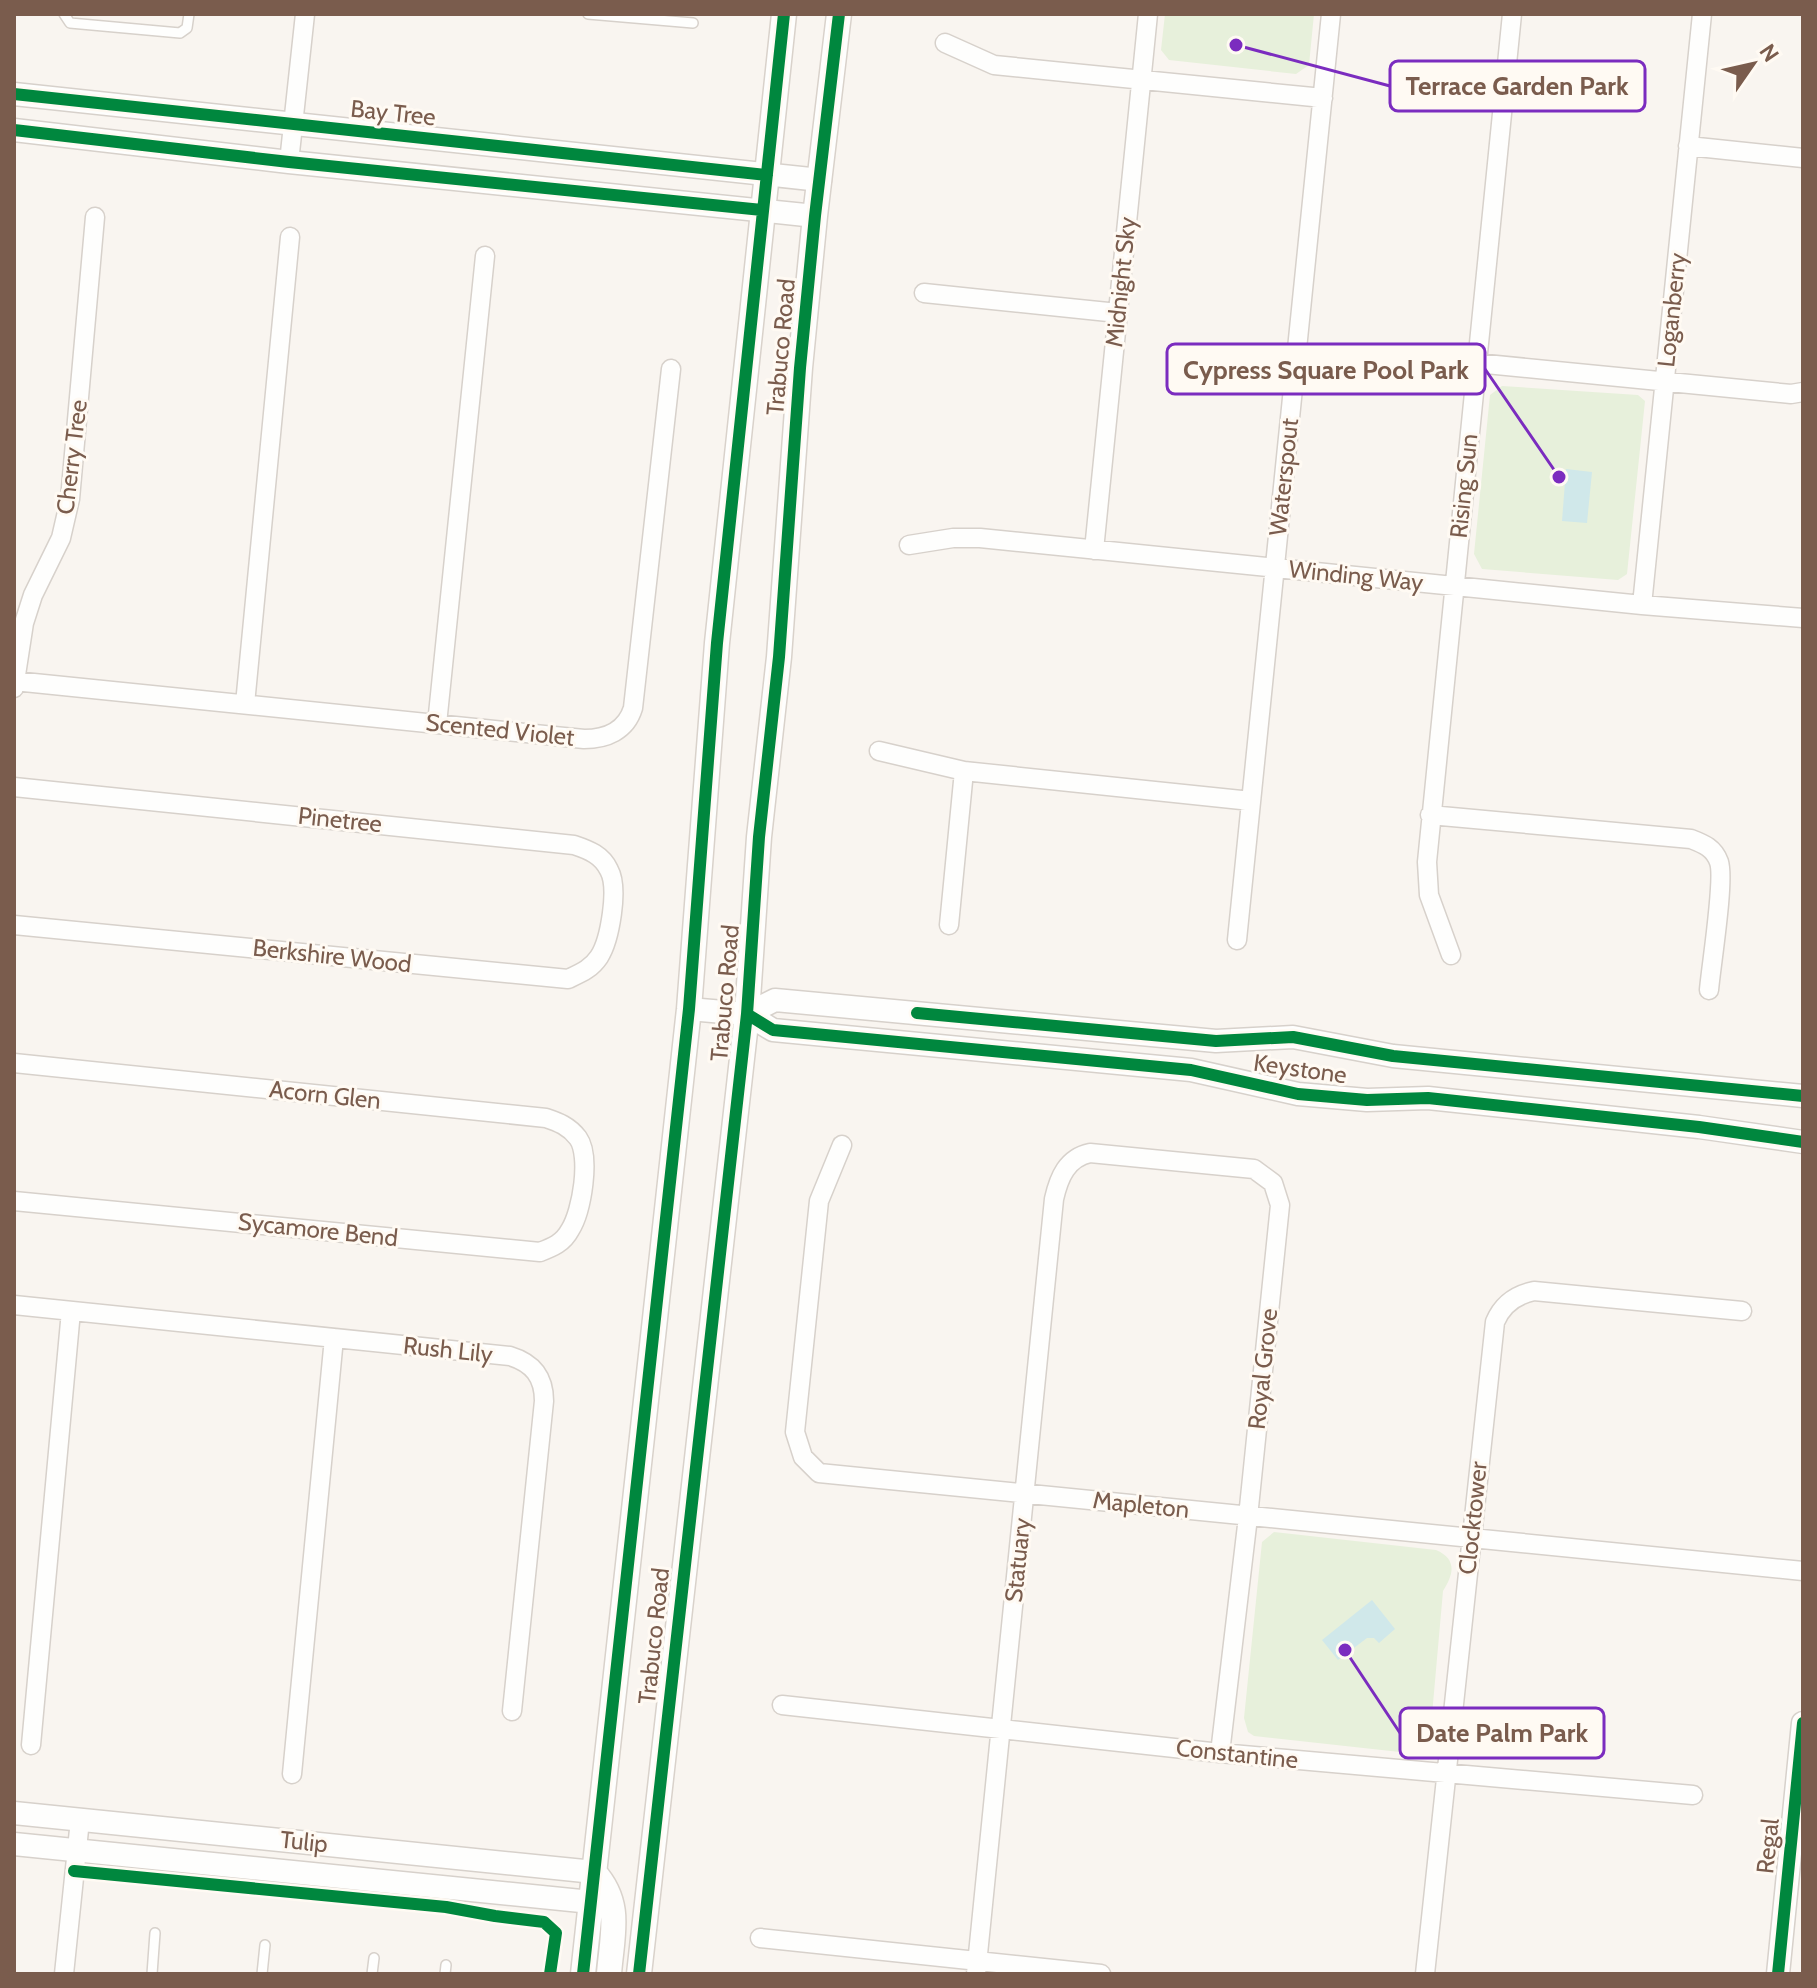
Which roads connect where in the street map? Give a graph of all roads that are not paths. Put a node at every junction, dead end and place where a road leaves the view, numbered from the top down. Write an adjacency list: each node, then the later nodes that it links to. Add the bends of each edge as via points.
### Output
1 (64, 14): 2 (lane, via 70,23 180,33 187,28)
2 (189, 14)
3 (305, 14): 17 (street)
4 (588, 14): 11 (lane)
5 (784, 14): 22 (main road, Trabuco Road)
6 (839, 14): 23 (main road, Trabuco Road)
7 (1148, 14): 14 (street, Midnight Sky)
8 (1331, 14): 16 (street, Waterspout)
9 (1512, 14): 31 (street, Rising Sun)
10 (1702, 14): 19 (street, Loganberry)
11 (619, 15): 12 (lane)
12 (693, 23)
13 (945, 43): 14 (street, via 994,65)
14 (1141, 80): 16 (street); 30 (street, Midnight Sky)
15 (14, 94): 17 (street, Bay Tree)
16 (1323, 98): 37 (street, Waterspout)
17 (293, 125): 21 (street); 22 (street, Bay Tree)
18 (14, 130): 21 (street)
19 (1688, 146): 20 (street); 33 (street, Loganberry)
20 (1803, 158)
21 (289, 162): 24 (street)
22 (767, 175): 23 (street, Bay Tree); 24 (main road, Trabuco Road)
23 (820, 180): 25 (main road, Trabuco Road)
24 (762, 210): 25 (street); 56 (main road, Trabuco Road, via 717,643)
25 (815, 216): 57 (main road, Trabuco Road)
26 (95, 217): 41 (street, Cherry Tree, via 70,499 61,538 24,623)
27 (290, 237): 43 (street)
28 (485, 256): 44 (street)
29 (924, 293): 30 (street)
30 (1118, 313): 36 (street, Midnight Sky)
31 (1476, 363): 33 (street); 38 (street, Rising Sun)
32 (671, 369): 44 (street, Scented Violet, via 630,717 622,728 599,739)
33 (1664, 380): 34 (street); 39 (street, Loganberry)
34 (1803, 392)
35 (909, 545): 36 (street, Winding Way, via 980,538)
36 (1094, 550): 37 (street, Winding Way)
37 (1275, 568): 38 (street, Winding Way); 48 (street, Waterspout)
38 (1454, 586): 39 (street, Winding Way); 49 (street, Rising Sun)
39 (1642, 605): 40 (street, Winding Way)
40 (1803, 618)
41 (14, 681): 42 (street, Cherry Tree); 43 (street, Scented Violet)
42 (14, 688)
43 (245, 704): 44 (street, Scented Violet)
44 (437, 724)
45 (879, 751): 46 (street)
46 (964, 771): 48 (street); 52 (street)
47 (14, 787): 50 (street, Pinetree, via 574,845 592,851 611,873)
48 (1251, 801): 53 (street, Waterspout)
49 (1430, 815): 54 (street, Rising Sun, via 1429,895); 55 (street, via 1691,839 1712,849 1721,870)
50 (610, 916): 51 (street, Berkshire Wood, via 599,956 587,971 568,979)
51 (14, 925)
52 (949, 925)
53 (1237, 940)
54 (1451, 955)
55 (1709, 990)
56 (689, 1009): 57 (street, Keystone); 86 (main road, Trabuco Road)
57 (747, 1014): 59 (street, Keystone, via 775,1000 1216,1041 1293,1037 1393,1056); 60 (street, Keystone, via 773,1030 1191,1070 1298,1094 1428,1098); 99 (main road, Trabuco Road)
58 (14, 1063): 63 (street, Acorn Glen, via 546,1118 564,1124 583,1146)
59 (1803, 1096)
60 (1803, 1142)
61 (842, 1145): 69 (street, Mapleton, via 819,1201 795,1432 803,1457 819,1473)
62 (1081, 1155): 69 (street, Statuary, via 1064,1170 1054,1199); 70 (street, Royal Grove, via 1245,1167 1273,1183 1280,1205)
63 (582, 1189): 64 (street, Sycamore Bend, via 571,1230 540,1252)
64 (14, 1201)
65 (14, 1305): 66 (street, Rush Lily)
66 (71, 1311): 68 (street, Rush Lily); 77 (street)
67 (1742, 1311): 71 (street, Clocktower, via 1534,1291 1508,1303 1495,1322)
68 (334, 1338): 74 (street, Rush Lily, via 510,1356 540,1377 544,1401); 80 (street)
69 (1025, 1493): 70 (street, Mapleton); 76 (street, Statuary)
70 (1248, 1517): 71 (street, Mapleton); 78 (street, Royal Grove)
71 (1471, 1539): 72 (street, Mapleton); 79 (street, Clocktower)
72 (1803, 1571)
73 (782, 1705): 76 (street, Constantine)
74 (512, 1711)
75 (1803, 1723): 102 (street, Regal)
76 (999, 1727): 78 (street, Constantine); 92 (street, Statuary)
77 (31, 1745)
78 (1220, 1753): 79 (street, Constantine)
79 (1446, 1773): 81 (street, Constantine); 101 (street, Clocktower)
80 (292, 1774)
81 (1693, 1795)
82 (14, 1813): 83 (street, Tulip)
83 (80, 1820): 85 (street); 86 (street, Tulip)
84 (14, 1844): 85 (street, Tulip)
85 (76, 1851): 87 (street, Tulip); 93 (street)
86 (594, 1872): 87 (main road, Trabuco Road); 98 (main road, via 612,1899)
87 (591, 1902): 97 (main road, Trabuco Road)
88 (155, 1933): 94 (lane)
89 (760, 1938): 92 (street)
90 (265, 1945): 95 (lane)
91 (374, 1958): 96 (lane)
92 (976, 1967): 100 (street)
93 (64, 1974)
94 (152, 1974)
95 (262, 1974)
96 (372, 1974)
97 (583, 1974)
98 (609, 1974)
99 (639, 1974)
100 (1101, 1974)
101 (1425, 1974)
102 (1778, 1974)

